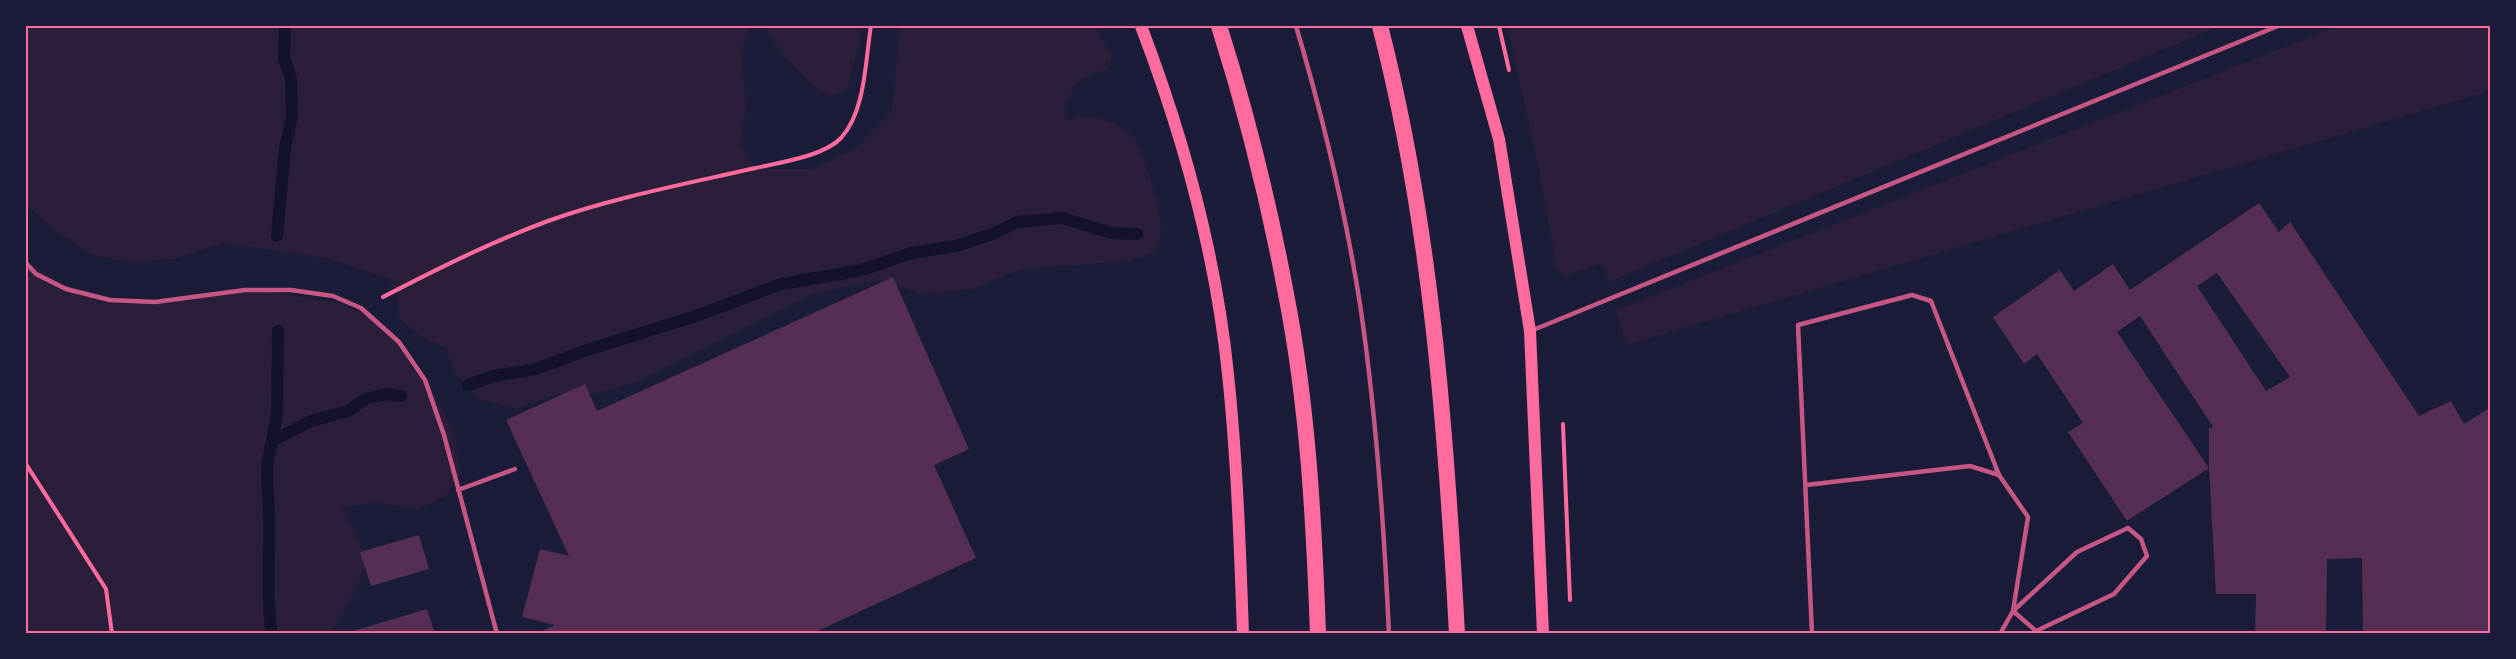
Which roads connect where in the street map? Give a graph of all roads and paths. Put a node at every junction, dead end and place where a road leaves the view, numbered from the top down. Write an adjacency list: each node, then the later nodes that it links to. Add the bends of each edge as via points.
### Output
1 (871, 26): 9 (path, via 852,122 839,140 814,154 550,220 461,256)
2 (1141, 26): 19 (main road, via 1196,202 1214,288 1230,395)
3 (1219, 26): 20 (highway, via 1244,106 1287,296 1304,421)
4 (1296, 26): 21 (lane, via 1339,191 1360,304 1377,458)
5 (1380, 26): 22 (highway, via 1413,175 1431,303)
6 (1467, 26): 10 (main road, via 1499,139)
7 (2278, 26): 10 (lane)
8 (26, 263): 9 (lane, via 36,274 66,289 110,300 154,302 245,290 291,291 333,296)
9 (361, 308): 15 (lane, via 399,342 425,380)
10 (1530, 331): 23 (main road)
11 (26, 464): 17 (path, via 106,590)
12 (515, 468): 15 (lane)
13 (1999, 475): 14 (lane, via 1970,466); 14 (lane, via 1931,301 1912,294 1798,325); 16 (lane, via 2028,517)
14 (1806, 485): 24 (lane)
15 (458, 490): 18 (lane)
16 (2013, 611): 16 (lane, via 2077,552 2128,528 2141,539 2147,555 2114,594 2036,631); 25 (lane)
17 (112, 633)
18 (497, 633)
19 (1243, 633)
20 (1318, 633)
21 (1389, 633)
22 (1457, 633)
23 (1543, 633)
24 (1812, 633)
25 (2000, 633)

